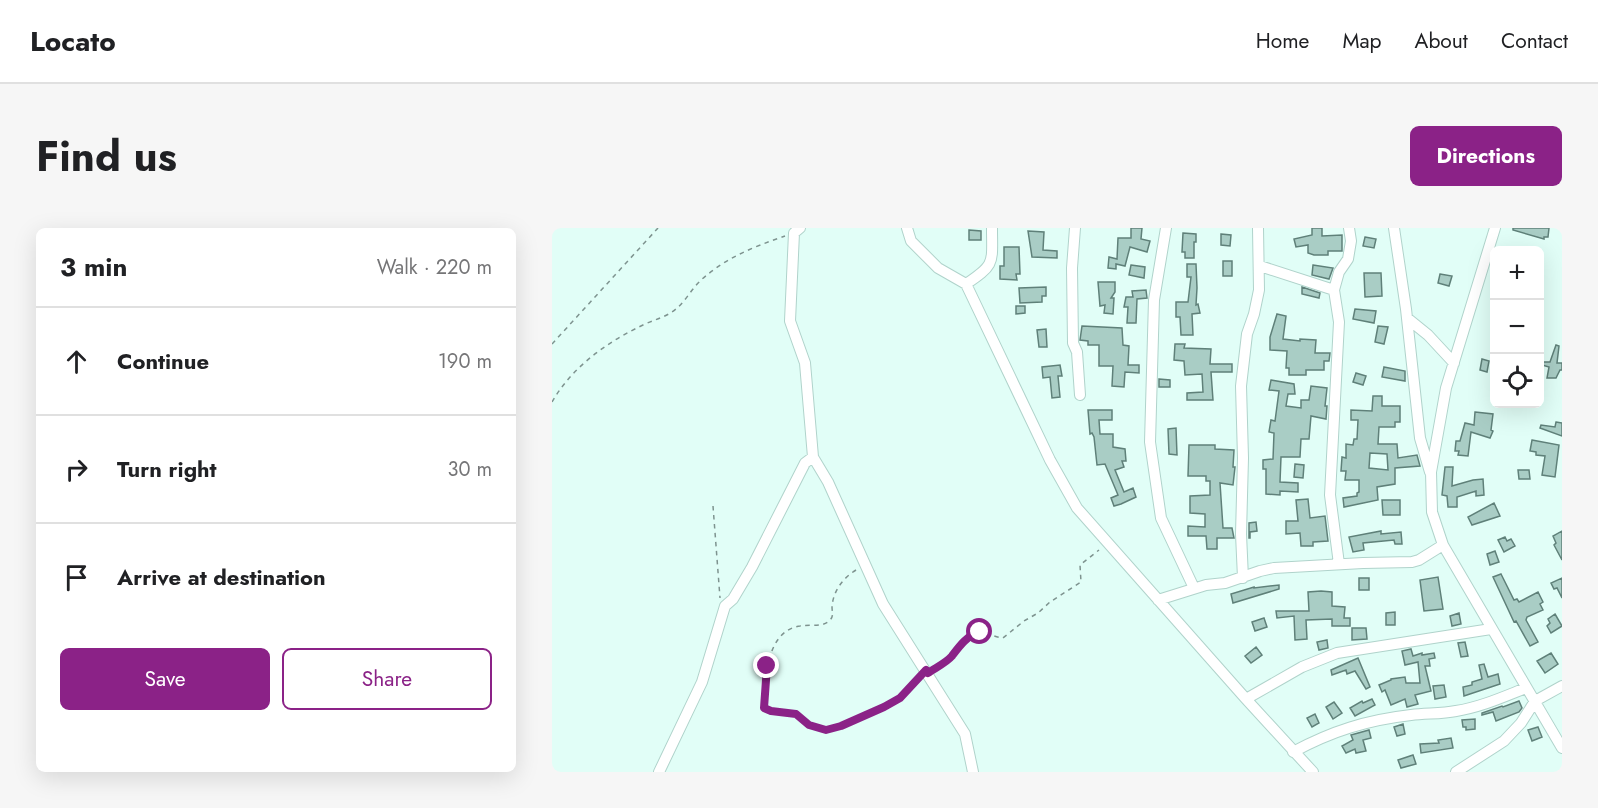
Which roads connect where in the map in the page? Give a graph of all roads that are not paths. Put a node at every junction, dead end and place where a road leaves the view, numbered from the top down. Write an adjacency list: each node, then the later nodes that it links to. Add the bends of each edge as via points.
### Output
1 (907, 228): 11 (street, via 911,241 938,268)
2 (992, 228): 11 (street, via 990,265)
3 (1075, 228): 15 (street, via 1073,343)
4 (1166, 228): 21 (street, via 1153,312 1150,442 1161,518)
5 (1258, 228): 10 (street)
6 (1349, 228): 12 (street, via 1352,241 1348,259)
7 (1394, 228): 13 (street)
8 (1495, 228): 14 (street)
9 (797, 230): 16 (street, via 790,321 805,363)
10 (1260, 266): 12 (street); 20 (street, via 1241,386)
11 (966, 284): 22 (street, via 1077,508)
12 (1334, 290): 19 (street, via 1339,322 1330,495)
13 (1407, 318): 14 (street); 17 (street, via 1420,438)
14 (1454, 363): 17 (street)
15 (1080, 395)
16 (813, 457): 30 (street, via 805,463 752,567 725,606 702,682); 31 (street, via 884,604 965,734)
17 (1431, 472): 18 (street, via 1432,512)
18 (1443, 545): 19 (street, via 1412,562); 23 (street)
19 (1339, 564): 20 (street, via 1274,568)
20 (1243, 578): 21 (street)
21 (1194, 588): 22 (street)
22 (1158, 600): 26 (street)
23 (1491, 629): 25 (street); 26 (street, via 1337,653 1302,667)
24 (1562, 686): 27 (street)
25 (1526, 688): 27 (street); 29 (street, via 1464,710 1412,714 1350,727 1324,735)
26 (1246, 699): 29 (street)
27 (1535, 701): 28 (street); 33 (street, via 1504,741)
28 (1562, 748)
29 (1293, 752): 32 (street)
30 (659, 772)
31 (973, 772)
32 (1313, 772)
33 (1456, 772)

